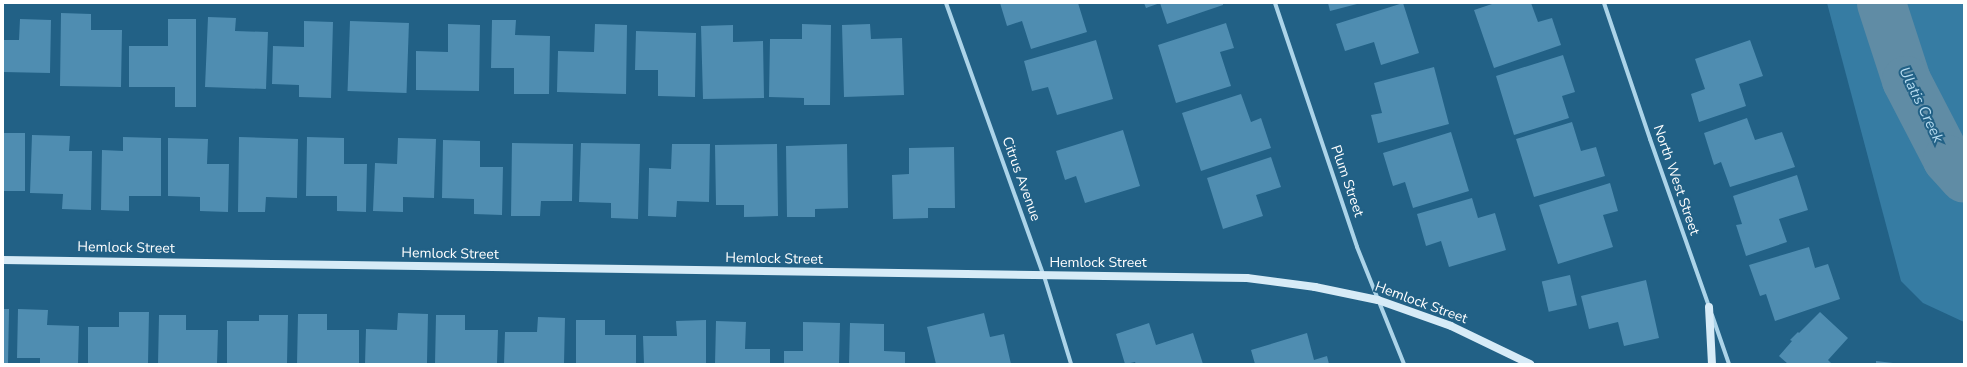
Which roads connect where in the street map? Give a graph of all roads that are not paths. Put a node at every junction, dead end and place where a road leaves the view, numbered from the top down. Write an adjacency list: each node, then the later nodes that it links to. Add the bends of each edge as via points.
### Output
1 (946, 3): 5 (street, Citrus Avenue)
2 (1275, 3): 6 (street, Plum Street, via 1357,247)
3 (1604, 3): 7 (street, North West Street)
4 (3, 260): 5 (street, Hemlock Street)
5 (1044, 276): 6 (street, Hemlock Street, via 1247,278 1316,287); 8 (street, Citrus Avenue)
6 (1378, 300): 9 (street, Plum Street); 10 (street, Hemlock Street, via 1451,326)
7 (1710, 307): 11 (street); 12 (street, North West Street)
8 (1071, 364)
9 (1404, 364)
10 (1530, 364)
11 (1712, 364)
12 (1728, 364)

